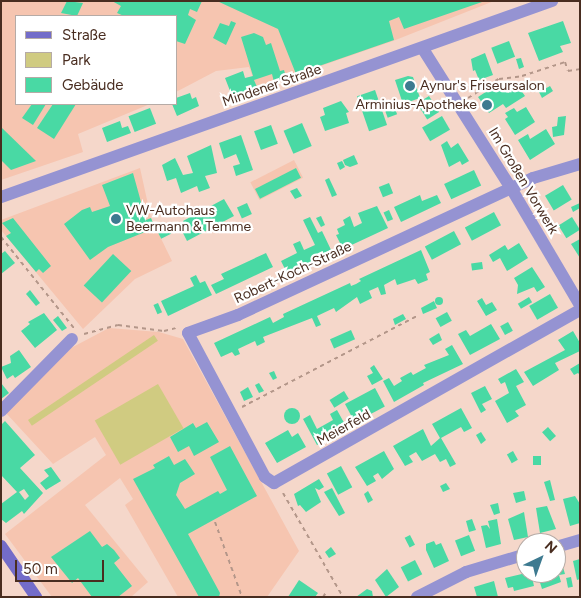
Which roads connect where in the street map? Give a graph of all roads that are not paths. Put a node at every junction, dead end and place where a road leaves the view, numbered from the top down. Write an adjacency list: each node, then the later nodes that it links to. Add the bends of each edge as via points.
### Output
1 (552, 1): 2 (street, Mindener Straße)
2 (423, 49): 4 (street, Im Großen Vorwerk); 5 (street, Mindener Straße)
3 (580, 164): 4 (street, Robert-Koch-Straße, via 562,167)
4 (511, 188): 6 (street, Im Großen Vorwerk); 10 (street, Robert-Koch-Straße, via 238,315 188,333)
5 (1, 197)
6 (580, 305)
7 (580, 310): 10 (street, Meierfeld, via 274,484 265,477)
8 (76, 337): 9 (street)
9 (1, 412)
10 (231, 413)
11 (580, 540): 12 (street)
12 (566, 544)
13 (2, 553): 15 (main road)
14 (516, 557): 16 (street, via 466,572)
15 (36, 597)
16 (417, 597)

